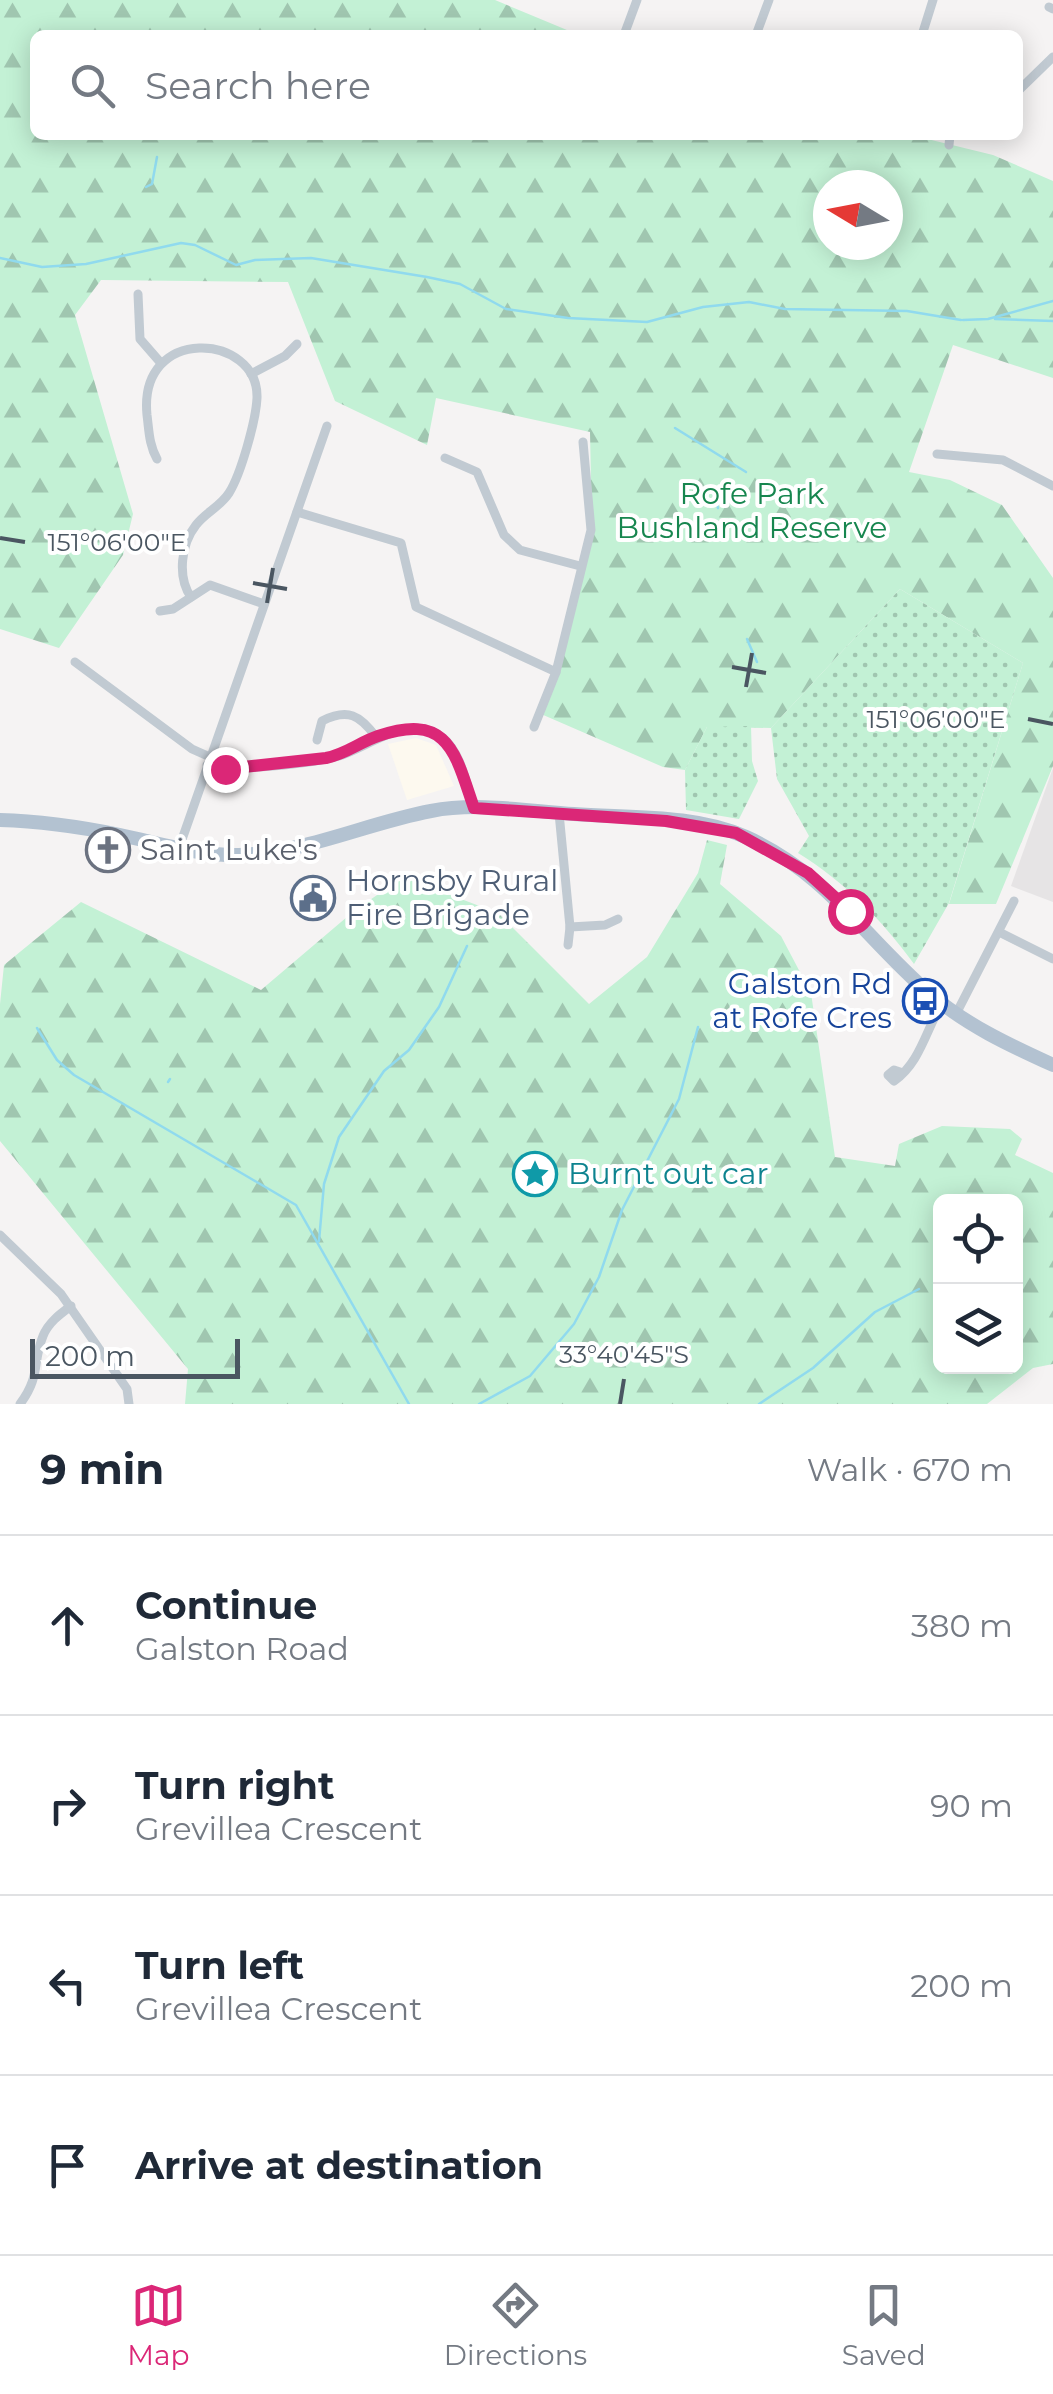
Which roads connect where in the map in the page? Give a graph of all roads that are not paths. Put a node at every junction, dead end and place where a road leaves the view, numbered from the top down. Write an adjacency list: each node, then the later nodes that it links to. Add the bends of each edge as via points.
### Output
1 (637, 0): 4 (street)
2 (769, 0): 5 (street)
3 (933, 0): 6 (street)
4 (626, 30)
5 (760, 30)
6 (924, 30)
7 (1053, 57): 8 (street)
8 (1023, 86)
9 (138, 294): 11 (street, via 140,339)
10 (297, 344): 12 (street)
11 (160, 362): 12 (street, via 180,352 214,349 235,357); 17 (street, via 146,400)
12 (251, 374): 21 (street, via 257,402 236,478 196,525 184,554)
13 (327, 426): 19 (street)
14 (582, 442): 20 (street, via 591,530)
15 (937, 454): 18 (street, via 1003,460)
16 (445, 458): 20 (street, via 477,472 504,535 520,550)
17 (157, 459)
18 (1053, 486)
19 (298, 512): 22 (street); 25 (street, via 400,544 416,606)
20 (580, 566): 25 (street)
21 (191, 597): 22 (street, via 210,585); 23 (street)
22 (264, 604): 29 (street)
23 (160, 611)
24 (75, 662): 29 (street)
25 (556, 672): 26 (street)
26 (534, 727)
27 (376, 736): 28 (street, via 362,717 344,712 322,721); 29 (street, via 318,760 225,769); 30 (street, via 439,734)
28 (317, 740)
29 (208, 761): 33 (street)
30 (474, 808): 31 (main road); 33 (main road, via 422,813 255,854)
31 (559, 813): 36 (street); 40 (main road, via 707,826 758,843 819,882)
32 (0, 820): 33 (main road)
33 (178, 848)
34 (1014, 901): 37 (street)
35 (618, 919): 36 (street)
36 (570, 927): 38 (street)
37 (999, 932): 39 (street); 41 (street)
38 (568, 946)
39 (1053, 959)
40 (942, 1003): 41 (main road); 43 (street)
41 (956, 1014): 42 (main road)
42 (1053, 1064)
43 (904, 1073)
44 (0, 1236): 45 (street)
45 (71, 1306): 46 (street, via 43,1336 37,1374); 47 (street, via 128,1389)
46 (20, 1404)
47 (129, 1404)

